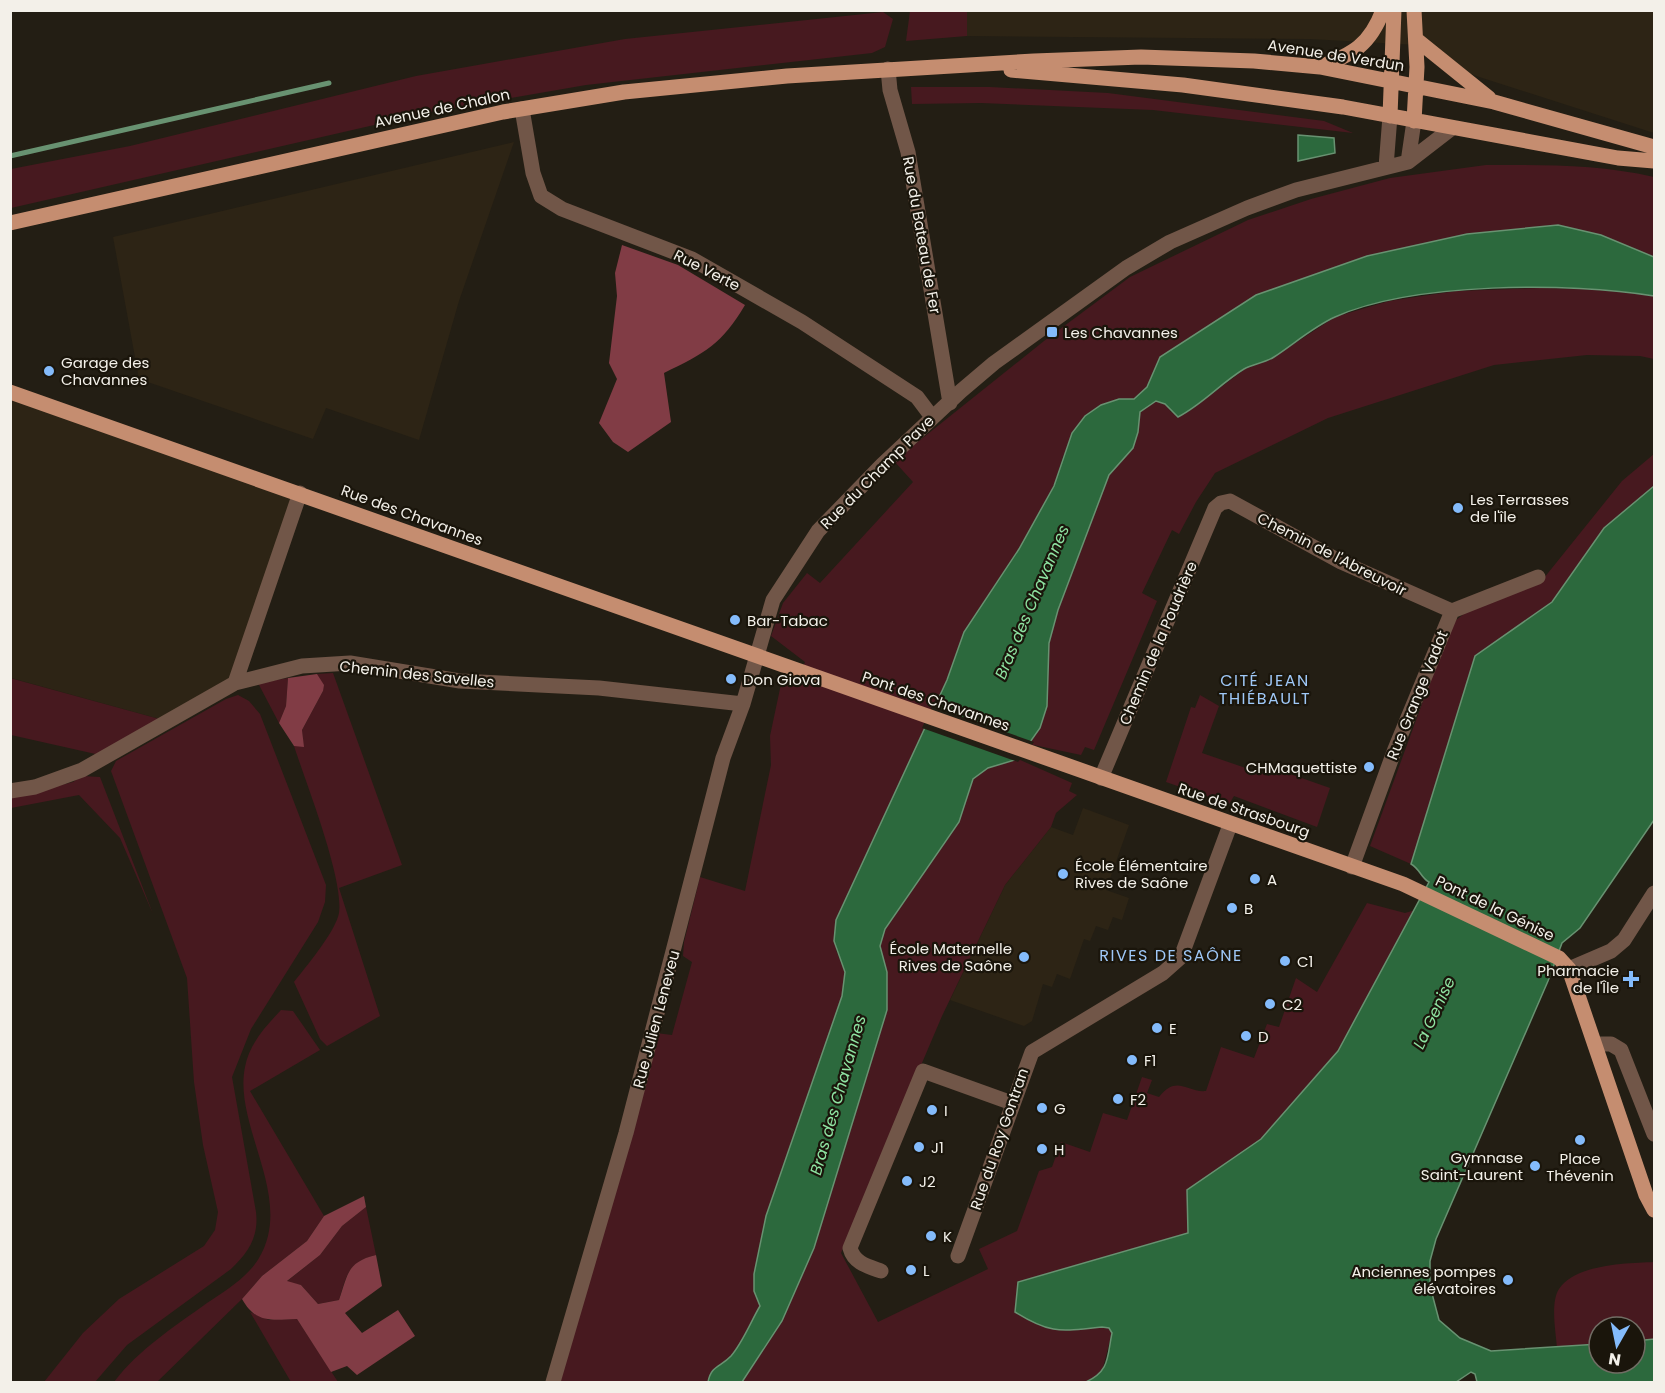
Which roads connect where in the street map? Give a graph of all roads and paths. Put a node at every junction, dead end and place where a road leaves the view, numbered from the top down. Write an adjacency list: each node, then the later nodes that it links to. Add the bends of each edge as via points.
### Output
1 (1383, 10): 6 (main road, via 1362,46)
2 (1394, 10): 8 (main road)
3 (1414, 10): 4 (main road)
4 (1417, 40): 9 (main road); 10 (main road)
5 (969, 66): 6 (main road, Avenue de Verdun, via 1142,57); 7 (main road, Avenue de Verdun); 12 (main road, Avenue de Verdun, via 1183,85)
6 (1320, 68): 8 (main road, Avenue de Verdun)
7 (888, 69): 11 (main road, Avenue de Chalon, via 624,92); 21 (street, Rue du Bateau de Fer)
8 (1392, 81): 9 (main road, Avenue de Verdun); 12 (main road)
9 (1417, 86): 10 (main road, Avenue de Verdun); 13 (main road)
10 (1494, 102): 15 (main road, Avenue de Verdun)
11 (522, 109): 19 (main road, Avenue de Chalon); 22 (street, Rue Verte, via 541,196 562,209 692,259 802,322 917,397)
12 (1390, 116): 13 (main road, Avenue de Verdun); 18 (street)
13 (1414, 121): 14 (main road, Avenue de Verdun); 17 (street)
14 (1452, 128): 16 (main road, Avenue de Verdun); 17 (street)
15 (1654, 147)
16 (1654, 161)
17 (1408, 162): 18 (street, Rue du Champ Pave)
18 (1386, 167): 21 (street, Rue du Champ Pave, via 1296,190 1170,242 1126,268 994,363)
19 (10, 223)
20 (10, 392): 23 (main road, Rue des Chavannes)
21 (955, 397): 22 (street, Rue du Champ Pave)
22 (932, 417): 27 (street, Rue du Champ Pave, via 818,531 773,600)
23 (300, 494): 27 (main road, Rue des Chavannes); 29 (street)
24 (1215, 508): 26 (street, Chemin de l'Abreuvoir, via 1230,501 1341,562); 32 (street, Chemin de la Poudrière)
25 (1538, 577): 26 (street, Rue Grange Vadot)
26 (1452, 611): 35 (street, Rue Grange Vadot)
27 (755, 656): 28 (main road, Rue des Chavannes); 30 (street, Rue Julien Leneveu)
28 (801, 673): 31 (main road, Pont des Chavannes)
29 (235, 683): 30 (street, Chemin des Savelles, via 302,666 350,663 460,681 599,688); 33 (street, Chemin des Savelles, via 82,770 35,787)
30 (743, 704): 45 (street, Rue Julien Leneveu, via 723,758 629,1121)
31 (1060, 764): 32 (main road, Rue de Strasbourg)
32 (1101, 778): 34 (main road, Rue de Strasbourg)
33 (10, 791)
34 (1230, 825): 35 (main road, Rue de Strasbourg); 40 (street, Rue du Roy Gontran, via 1181,957 1163,973 1037,1046 1028,1059)
35 (1352, 867): 36 (main road, Rue de Strasbourg)
36 (1416, 889): 38 (main road, Pont de la Génise)
37 (1654, 893): 38 (street, via 1624,940 1611,951)
38 (1564, 964): 39 (main road)
39 (1594, 1044): 41 (street, via 1611,1044 1621,1050); 42 (main road)
40 (1012, 1103): 43 (street, Rue du Roy Gontran); 44 (street, via 923,1071 850,1248 852,1256 862,1264)
41 (1654, 1134)
42 (1654, 1210)
43 (958, 1256)
44 (881, 1271)
45 (553, 1383)

